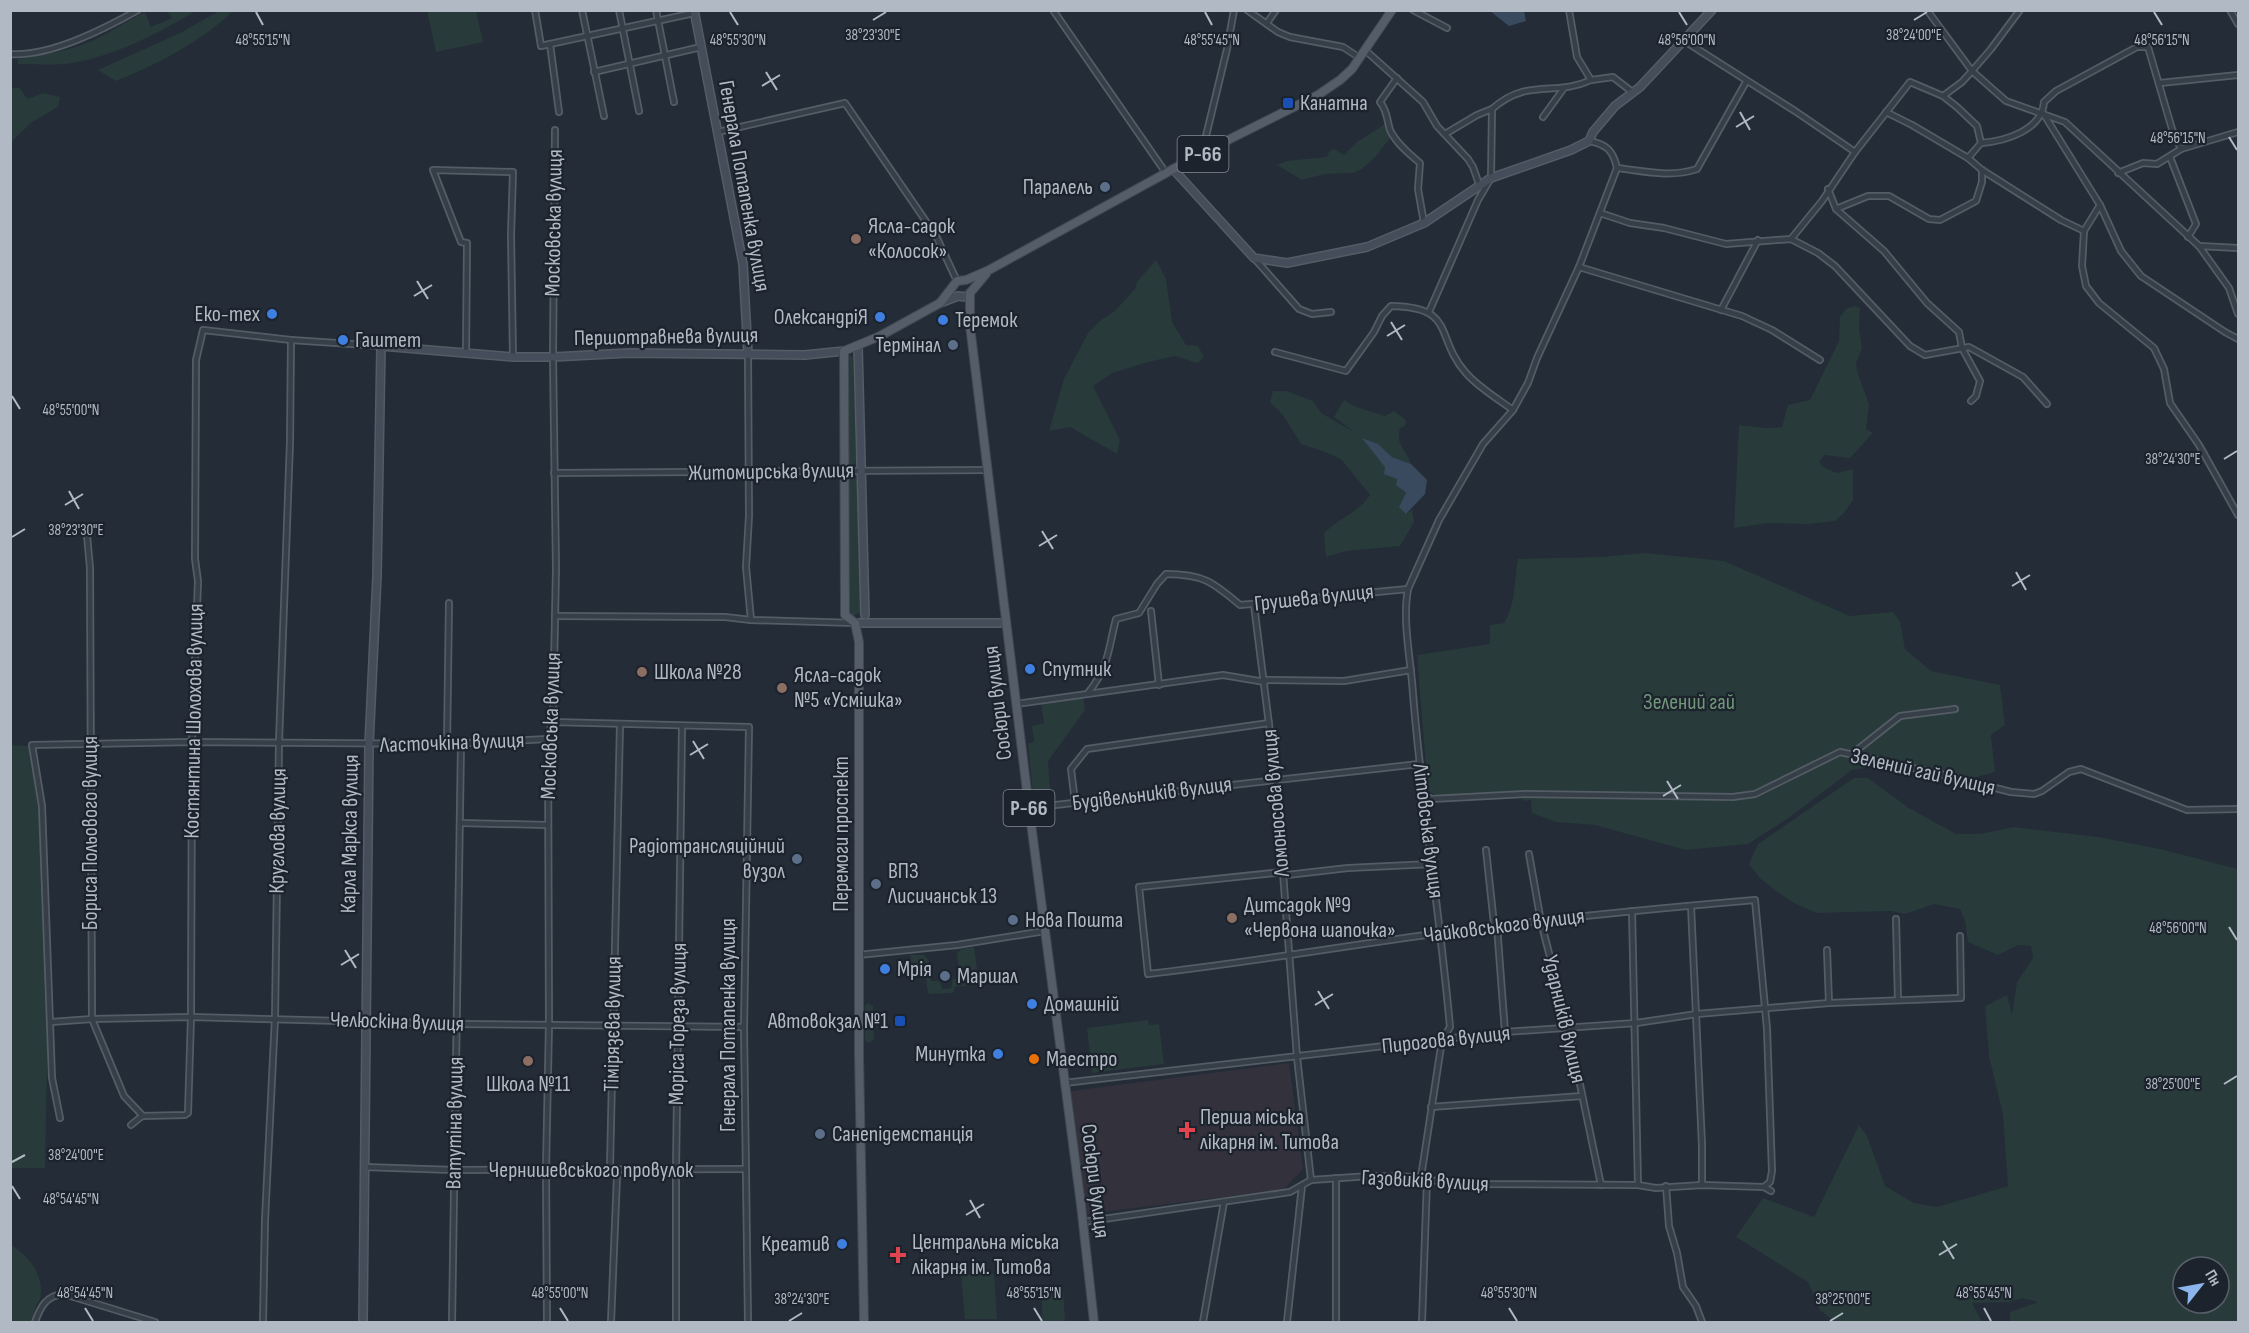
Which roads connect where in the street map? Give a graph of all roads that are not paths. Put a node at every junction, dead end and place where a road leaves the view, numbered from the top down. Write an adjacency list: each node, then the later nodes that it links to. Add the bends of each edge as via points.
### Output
1 (138, 10): 27 (street, via 80,39 43,50)
2 (535, 10): 25 (street, via 541,46)
3 (582, 10): 23 (street)
4 (619, 10): 21 (street)
5 (656, 10): 18 (street)
6 (1053, 10): 62 (street)
7 (1234, 10): 56 (street, via 1205,140)
8 (1247, 10): 19 (street)
9 (1276, 10): 19 (street)
10 (1392, 10): 28 (main road, Першотравнева вулиця / Р-66)
11 (1413, 10): 22 (street)
12 (1927, 10): 31 (street)
13 (2020, 10): 31 (street)
14 (2230, 10): 20 (street)
15 (1570, 11): 35 (street, via 1577,57)
16 (1711, 11): 24 (street)
17 (694, 12): 18 (street); 26 (street, Генерала Потапенка вулиця)
18 (657, 19): 21 (street); 29 (street)
19 (1267, 23): 28 (street, via 1290,37)
20 (2238, 24)
21 (622, 27): 23 (street); 30 (street)
22 (1447, 28)
23 (587, 35): 25 (street); 32 (street)
24 (1683, 40): 36 (street); 39 (street)
25 (550, 44): 44 (street)
26 (701, 47): 29 (street); 50 (street, Генерала Потапенка вулиця)
27 (10, 54)
28 (1362, 54): 34 (street); 56 (main road, Першотравнева вулиця / Р-66, via 1340,80 1318,94)
29 (665, 56): 30 (street); 41 (street)
30 (629, 65): 32 (street); 43 (street)
31 (1972, 71): 40 (street); 46 (street, via 2006,100)
32 (594, 72): 47 (street)
33 (2238, 75): 37 (street)
34 (1397, 78): 52 (street, via 1423,102); 70 (street, via 1380,102 1391,132 1420,163 1418,189)
35 (1591, 80): 38 (street); 39 (street, via 1613,77)
36 (1746, 82): 57 (street); 60 (street, via 1696,169 1658,174)
37 (2160, 83): 46 (street, via 2148,47 2138,47 2056,91 2044,102); 55 (street)
38 (1563, 88): 42 (street, via 1522,91); 48 (street)
39 (1631, 92): 53 (street, via 1615,106)
40 (1943, 96): 45 (street, via 1910,82); 54 (street, via 1977,126)
41 (674, 102)
42 (1492, 109): 52 (street); 64 (street)
43 (639, 111)
44 (559, 112)
45 (1886, 112): 57 (street); 59 (street)
46 (2043, 113): 54 (street, via 2018,133); 63 (street, via 2065,122); 67 (street)
47 (604, 116)
48 (1543, 117)
49 (555, 130): 98 (street, Московська вулиця)
50 (721, 131): 80 (street, via 845,103 936,236); 96 (street, Генерала Потапенка вулиця, via 743,264)
51 (2238, 132): 55 (street)
52 (1445, 134): 65 (street, via 1473,167)
53 (1589, 141): 60 (street, via 1610,149); 64 (street)
54 (1981, 143): 59 (street)
55 (2181, 149): 58 (street)
56 (1208, 150): 62 (main road, Першотравнева вулиця / Р-66)
57 (1855, 152): 66 (street)
58 (2170, 157): 63 (street); 72 (street, via 2196,224)
59 (1968, 158): 61 (street)
60 (1617, 168): 69 (street)
61 (1982, 170): 68 (street, via 1976,201 1940,220 1929,219 1889,196 1868,196); 71 (street)
62 (1170, 171): 77 (street); 79 (main road, Першотравнева вулиця / Р-66)
63 (2118, 173): 72 (street)
64 (1491, 178): 65 (street); 86 (street)
65 (1480, 187): 70 (street)
66 (1828, 189): 68 (street); 73 (street)
67 (2100, 205): 71 (street); 88 (street, via 2121,251 2141,276)
68 (1836, 209): 92 (street, via 1884,251 1927,303 1959,332)
69 (1600, 213): 74 (street, via 1726,244); 78 (street)
70 (1424, 223): 77 (street, via 1367,247 1287,263)
71 (2084, 231): 108 (street, via 2082,266 2086,286 2099,303 2154,348 2164,369 2170,403)
72 (2188, 237): 75 (street)
73 (1791, 239): 74 (street); 92 (street, via 1835,266 1910,346 1925,355)
74 (1758, 240): 84 (street)
75 (2199, 246): 76 (street); 87 (street, via 2229,288)
76 (2238, 248)
77 (1254, 258): 85 (street, via 1299,309 1312,314)
78 (1579, 267): 84 (street); 102 (street)
79 (989, 270): 80 (main road, Першотравнева вулиця / Р-66); 81 (main road, Першотравнева вулиця / Р-66)
80 (960, 281): 81 (street, via 971,285); 82 (street, via 954,291); 83 (main road, Першотравнева вулиця / Р-66)
81 (970, 292): 82 (street); 103 (main road, Сосюри вулиця / Р-66, via 970,326)
82 (958, 296): 83 (street, Першотравнева вулиця)
83 (940, 303): 91 (main road, Першотравнева вулиця / Р-66)
84 (1721, 310): 99 (street, via 1772,330)
85 (1331, 312)
86 (1428, 312): 94 (street, via 1391,306 1346,371); 102 (street, via 1444,328 1453,354 1466,374)
87 (2238, 314)
88 (2238, 339)
89 (291, 340): 90 (street); 132 (street, Костянтина Шолохова вулиця, via 203,330 196,360 198,581); 133 (street, Круглова вулиця)
90 (381, 346): 95 (street, Першотравнева вулиця); 136 (street, Карла Маркса вулиця, via 377,586)
91 (858, 346): 93 (main road, Першотравнева вулиця / Р-66); 105 (street)
92 (1962, 348): 100 (street, via 1980,381); 101 (street, via 1969,347 2023,377)
93 (844, 351): 96 (street, Першотравнева вулиця); 104 (main road, Перемоги проспект)
94 (1275, 352)
95 (466, 353): 97 (street, Першотравнева вулиця); 97 (street, via 467,243 461,242 433,170 513,172)
96 (748, 354): 98 (street, Першотравнева вулиця); 107 (street, Генерала Потапенка вулиця)
97 (513, 357): 98 (street, Першотравнева вулиця)
98 (553, 357): 106 (street, Московська вулиця)
99 (1820, 360)
100 (1971, 401)
101 (2047, 405)
102 (1513, 411): 110 (street, via 1477,454 1439,520)
103 (988, 470): 105 (street, Житомирська вулиця); 118 (main road, Сосюри вулиця / Р-66)
104 (844, 472): 105 (street, Житомирська вулиця); 107 (street, Житомирська вулиця); 117 (main road, Перемоги проспект, via 845,615)
105 (860, 472): 114 (street)
106 (554, 473): 107 (street, Житомирська вулиця); 115 (street, Московська вулиця)
107 (748, 473): 116 (street, Генерала Потапенка вулиця, via 746,567)
108 (2238, 515)
109 (87, 536): 131 (street, Бориса Польового вулиця)
110 (1408, 589): 112 (street, Грушева вулиця); 120 (street, Літовська вулиця)
111 (449, 603): 134 (street)
112 (1254, 605): 121 (street, Ломоносова вулиця); 123 (street, Грушева вулиця, via 1240,605 1207,580 1166,574 1140,613 1116,619 1107,663)
113 (1151, 611): 122 (street)
114 (865, 615): 117 (street); 119 (street)
115 (555, 616): 116 (street); 126 (street, Московська вулиця)
116 (752, 620): 117 (street)
117 (855, 623): 119 (street); 159 (main road, Перемоги проспект, via 859,642)
118 (1006, 623): 119 (street); 124 (main road, Сосюри вулиця / Р-66)
119 (875, 624)
120 (1411, 670): 121 (street, via 1344,681); 138 (street, Літовська вулиця)
121 (1265, 681): 122 (street, via 1223,675); 127 (street, Ломоносова вулиця)
122 (1160, 685): 123 (street)
123 (1088, 693): 124 (street)
124 (1016, 704): 142 (main road, Сосюри вулиця / Р-66)
125 (1955, 709): 137 (street, via 1900,716)
126 (552, 722): 128 (street); 130 (street, Московська вулиця)
127 (1269, 723): 139 (street, Ломоносова вулиця); 141 (street, via 1087,749 1071,769)
128 (620, 724): 129 (street); 173 (street, Тімірязєва вулиця)
129 (682, 726): 174 (street, Моріса Тореза вулиця); 175 (street, Генерала Потапенка вулиця, via 749,727)
130 (548, 740): 135 (street, Ласточкіна вулиця); 145 (street, Московська вулиця)
131 (89, 742): 132 (street, Ласточкіна вулиця); 167 (street, Бориса Польового вулиця); 169 (street, Ласточкіна вулиця, via 32,745 42,806)
132 (192, 742): 133 (street, Ласточкіна вулиця); 165 (street, Костянтина Шолохова вулиця)
133 (279, 742): 136 (street, Ласточкіна вулиця); 166 (street, Круглова вулиця)
134 (447, 744): 135 (street, Ласточкіна вулиця); 136 (street, Ласточкіна вулиця)
135 (461, 744): 144 (street, Ватутіна вулиця)
136 (369, 745): 168 (street, Карла Маркса вулиця)
137 (1852, 754): 140 (street, Зелений гай вулиця, via 1840,752 1755,794 1733,797 1525,794 1431,799); 143 (street, Зелений гай вулиця, via 2034,794 2081,769 2187,810)
138 (1419, 764): 139 (street, Будівельників вулиця); 140 (street, Літовська вулиця)
139 (1276, 780): 141 (street, Будівельників вулиця); 149 (street, Ломоносова вулиця)
140 (1424, 794): 148 (street, Літовська вулиця)
141 (1075, 802): 142 (street, Будівельників вулиця)
142 (1029, 808): 155 (main road, Сосюри вулиця / Р-66)
143 (2238, 809)
144 (460, 823): 145 (street); 171 (street, Ватутіна вулиця)
145 (547, 825): 172 (street, Московська вулиця)
146 (1486, 850): 154 (street)
147 (1529, 854): 153 (street, Ударників вулиця)
148 (1432, 864): 149 (street, via 1287,875); 156 (street, Літовська вулиця)
149 (1282, 872): 160 (street, Ломоносова вулиця); 160 (street, Чайковського вулиця, via 1139,887 1148,974)
150 (1691, 906): 151 (street, Чайковського вулиця); 163 (street, Чайковського вулиця, via 1755,900); 164 (street)
151 (1632, 911): 153 (street, Чайковського вулиця); 170 (street)
152 (1896, 919): 161 (street)
153 (1541, 922): 154 (street, Чайковського вулиця); 176 (street, Ударників вулиця)
154 (1497, 926): 156 (street, Чайковського вулиця); 177 (street)
155 (1045, 931): 159 (street); 180 (main road, Сосюри вулиця / Р-66)
156 (1441, 933): 160 (street, Чайковського вулиця); 178 (street, Літовська вулиця, via 1450,1027)
157 (1960, 936): 161 (street, Пирогова вулиця, via 1961,998)
158 (1827, 950): 162 (street)
159 (858, 955): 214 (main road, Перемоги проспект)
160 (1290, 956): 179 (street, Ломоносова вулиця)
161 (1898, 1000): 162 (street, Пирогова вулиця)
162 (1829, 1003): 163 (street, Пирогова вулиця)
163 (1765, 1009): 164 (street, Пирогова вулиця); 201 (street, via 1772,1171 1770,1182)
164 (1697, 1014): 170 (street, Пирогова вулиця); 198 (street)
165 (191, 1017): 166 (street, Челюскіна вулиця); 167 (street, Челюскіна вулиця); 183 (street, Костянтина Шолохова вулиця, via 188,1113)
166 (275, 1018): 168 (street, Челюскіна вулиця); 207 (street, Круглова вулиця)
167 (92, 1019): 169 (street, Челюскіна вулиця); 183 (street, Бориса Польового вулиця, via 124,1096)
168 (366, 1021): 171 (street, Челюскіна вулиця); 186 (street, Карла Маркса вулиця)
169 (51, 1022): 184 (street, via 52,1078)
170 (1636, 1023): 176 (street, Пирогова вулиця); 197 (street)
171 (456, 1024): 172 (street, Челюскіна вулиця); 190 (street, Ватутіна вулиця)
172 (549, 1024): 173 (street, Челюскіна вулиця); 187 (street, Московська вулиця)
173 (613, 1024): 174 (street, Челюскіна вулиця); 188 (street, Тімірязєва вулиця)
174 (678, 1026): 175 (street, Челюскіна вулиця); 191 (street, Моріса Тореза вулиця)
175 (744, 1027): 189 (street, Генерала Потапенка вулиця)
176 (1568, 1027): 177 (street, Пирогова вулиця); 181 (street, Ударників вулиця)
177 (1505, 1032): 178 (street, Пирогова вулиця)
178 (1442, 1040): 179 (street, Пирогова вулиця); 182 (street, Літовська вулиця)
179 (1297, 1057): 180 (street, Пирогова вулиця); 194 (street, Ломоносова вулиця)
180 (1064, 1083): 204 (main road, Сосюри вулиця / Р-66)
181 (1582, 1096): 182 (street); 196 (street, Ударників вулиця)
182 (1431, 1107): 192 (street, Літовська вулиця)
183 (143, 1116): 185 (street)
184 (60, 1118)
185 (131, 1125)
186 (364, 1167): 190 (street, Чернишевського провулок); 208 (street, Карла Маркса вулиця)
187 (546, 1168): 188 (street, Чернишевського провулок); 190 (street, Чернишевського провулок); 210 (street, Московська вулиця)
188 (613, 1169): 191 (street, Чернишевського провулок); 211 (street, Тімірязєва вулиця, via 617,1176)
189 (746, 1169): 191 (street, Чернишевського провулок); 213 (street, Генерала Потапенка вулиця)
190 (454, 1170): 209 (street, Ватутіна вулиця)
191 (676, 1170): 212 (street, Моріса Тореза вулиця)
192 (1420, 1177): 193 (street, Газовиків вулиця); 195 (street, Газовиків вулиця)
193 (1336, 1178): 194 (street, Газовиків вулиця); 218 (street)
194 (1311, 1180): 199 (street, Газовиків вулиця)
195 (1427, 1180): 196 (street, Газовиків вулиця); 219 (street)
196 (1601, 1185): 197 (street, Газовиків вулиця)
197 (1638, 1185): 200 (street, Газовиків вулиця)
198 (1702, 1185): 200 (street, Газовиків вулиця); 201 (street, Газовиків вулиця)
199 (1302, 1186): 203 (street, Газовиків вулиця, via 1290,1192); 217 (street)
200 (1666, 1186): 220 (street, via 1669,1226 1683,1287)
201 (1764, 1187): 202 (street, Газовиків вулиця)
202 (1771, 1191)
203 (1224, 1202): 204 (street, Газовиків вулиця); 216 (street)
204 (1083, 1222): 215 (main road, Сосюри вулиця / Р-66)
205 (35, 1323): 206 (street, via 44,1303 64,1294)
206 (155, 1323)
207 (263, 1323)
208 (363, 1323)
209 (452, 1323)
210 (547, 1323)
211 (611, 1323)
212 (676, 1323)
213 (748, 1323)
214 (864, 1323)
215 (1094, 1323)
216 (1203, 1323)
217 (1287, 1323)
218 (1336, 1323)
219 (1422, 1323)
220 (1702, 1323)

